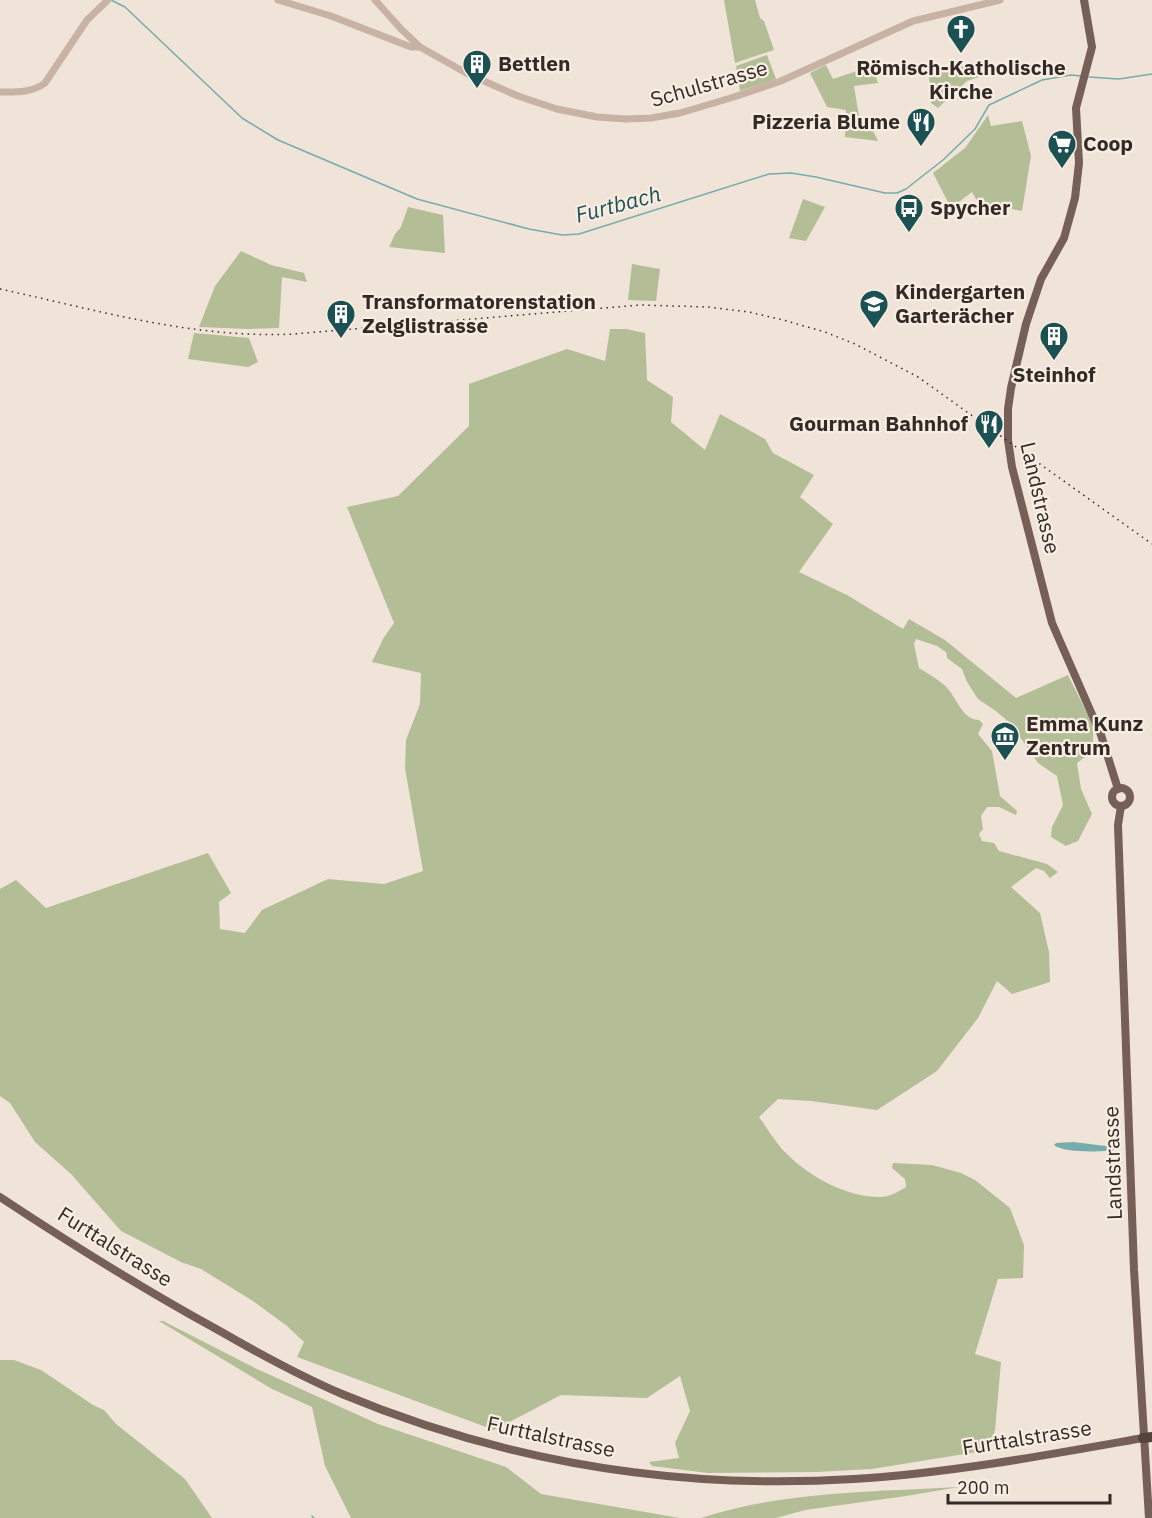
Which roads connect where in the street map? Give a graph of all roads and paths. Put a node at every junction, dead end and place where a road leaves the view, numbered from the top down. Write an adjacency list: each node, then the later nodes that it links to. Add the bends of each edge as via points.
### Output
1 (278, 0): 6 (street)
2 (375, 0): 6 (street, Schulstrasse)
3 (1000, 0): 6 (street, Schulstrasse, via 924,17 781,81 680,113 651,118 597,117 544,105 477,78)
4 (1084, 0): 8 (main road, Landstrasse, via 1092,39 1076,108 1078,174 1070,222 1041,279 1026,324 1011,388 1008,440 1052,623 1101,735)
5 (107, 1): 7 (street, via 87,20 45,82 24,92)
6 (420, 47)
7 (0, 92)
8 (1118, 789): 9 (main road, via 1112,799); 9 (main road, via 1127,791 1130,797)
9 (1121, 806): 11 (main road, Landstrasse, via 1118,825 1134,1270)
10 (0, 1197): 11 (main road, Furttalstrasse, via 181,1310 340,1393 432,1428 576,1464 672,1478 853,1479 940,1471)
11 (1148, 1437): 12 (main road, Landstrasse)
12 (1149, 1518)

